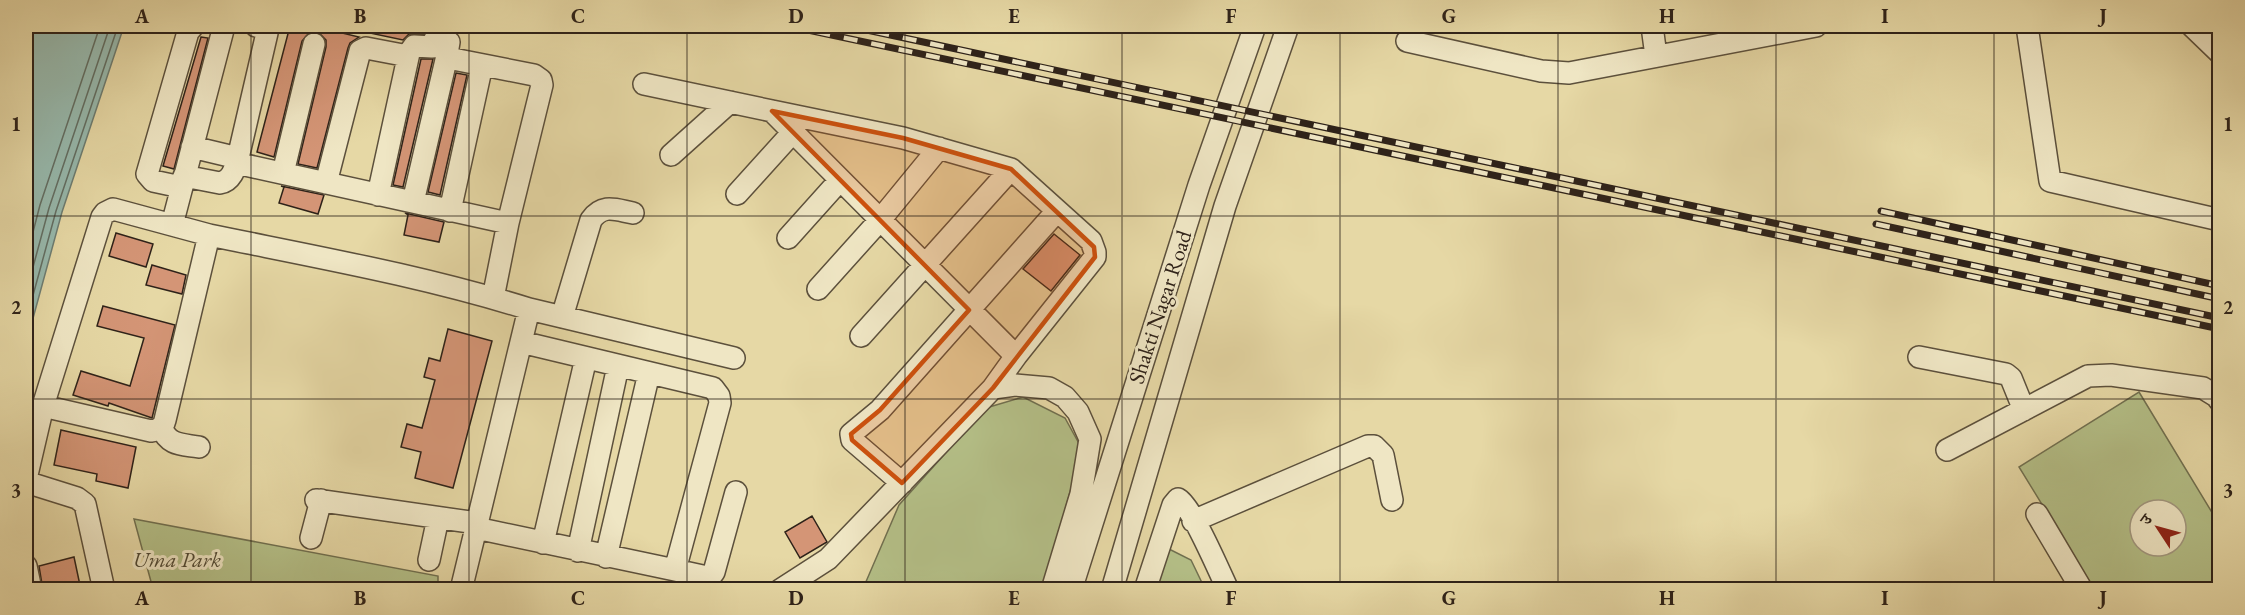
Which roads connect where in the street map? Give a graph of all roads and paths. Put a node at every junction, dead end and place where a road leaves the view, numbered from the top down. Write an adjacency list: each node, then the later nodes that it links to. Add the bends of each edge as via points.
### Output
1 (193, 26): 28 (street, via 147,174 153,181)
2 (224, 26): 21 (street)
3 (256, 26): 24 (street, via 267,33)
4 (1255, 26): 83 (street, Shakti Nagar Road, via 1199,185)
5 (1288, 26): 84 (street, Shakti Nagar Road, via 1225,206)
6 (1652, 26): 14 (street)
7 (1816, 26): 14 (street)
8 (2027, 26): 37 (street, via 2050,181)
9 (2192, 26): 12 (street)
10 (1407, 41): 14 (street, via 1541,71 1569,73)
11 (314, 44): 26 (street)
12 (2220, 54)
13 (408, 56): 15 (street, via 414,46 432,47 435,39 449,42); 29 (street, via 366,48 360,51); 31 (street)
14 (1656, 56)
15 (446, 60): 16 (street); 32 (street)
16 (482, 64): 33 (street); 38 (street, via 534,75 542,85)
17 (644, 84): 18 (street)
18 (730, 102): 19 (street); 23 (street)
19 (772, 111): 20 (street); 22 (street)
20 (794, 132): 27 (street); 30 (street)
21 (192, 147): 24 (street); 28 (street)
22 (939, 148): 25 (street); 36 (street)
23 (671, 154)
24 (237, 160): 26 (street); 28 (street, via 229,179 220,183)
25 (1011, 169): 34 (street); 42 (street)
26 (283, 173): 29 (street)
27 (840, 180): 36 (street); 41 (street)
28 (183, 181): 39 (street)
29 (327, 183): 31 (street)
30 (737, 194)
31 (378, 195): 32 (street)
32 (413, 202): 33 (street)
33 (450, 211): 38 (street)
34 (1057, 211): 46 (street); 50 (street, via 1091,241 1095,257)
35 (633, 213): 47 (street, via 607,208 591,220)
36 (880, 220): 42 (street); 43 (street)
37 (2220, 220)
38 (508, 224): 44 (street)
39 (172, 225): 40 (street); 58 (street, via 113,210 102,217)
40 (209, 235): 44 (street, via 390,272); 60 (street)
41 (788, 238)
42 (925, 265): 46 (street); 48 (street)
43 (818, 289)
44 (493, 298): 45 (street)
45 (529, 309): 47 (street); 49 (street)
46 (969, 309): 50 (street); 64 (street, via 880,410 851,434 852,440)
47 (562, 317): 53 (street)
48 (861, 336)
49 (521, 342): 52 (street); 70 (street)
50 (1016, 356): 56 (street)
51 (1919, 357): 59 (street, via 2006,374)
52 (586, 358): 54 (street); 72 (street)
53 (734, 358)
54 (618, 366): 55 (street); 73 (street)
55 (649, 373): 74 (street); 77 (street, via 713,388 719,396)
56 (993, 388): 64 (street); 82 (street, via 1049,388 1065,397 1078,412 1090,439 1081,494)
57 (2220, 401): 59 (street, via 2203,388 2101,374 2088,376)
58 (44, 406): 60 (street, via 151,431); 63 (street)
59 (2025, 410): 62 (street)
60 (161, 427): 61 (street, via 171,442)
61 (199, 447)
62 (1947, 450)
63 (26, 480): 79 (street, via 85,504)
64 (902, 483): 81 (street, via 828,559)
65 (736, 492): 77 (street, via 711,576)
66 (1392, 500): 69 (street, via 1383,455 1374,446 1368,446)
67 (2037, 514): 87 (street)
68 (438, 518): 70 (street); 71 (street, via 318,500); 75 (street)
69 (1193, 521): 85 (street, via 1184,503 1176,500); 86 (street)
70 (476, 526): 72 (street); 80 (street)
71 (311, 538)
72 (543, 543): 73 (street)
73 (578, 551): 74 (street)
74 (606, 557): 77 (street)
75 (429, 560)
76 (26, 566): 78 (street)
77 (675, 570)
78 (31, 590)
79 (104, 590)
80 (460, 590)
81 (780, 590)
82 (1052, 590)
83 (1071, 590)
84 (1112, 590)
85 (1145, 590)
86 (1228, 590)
87 (2082, 590)

